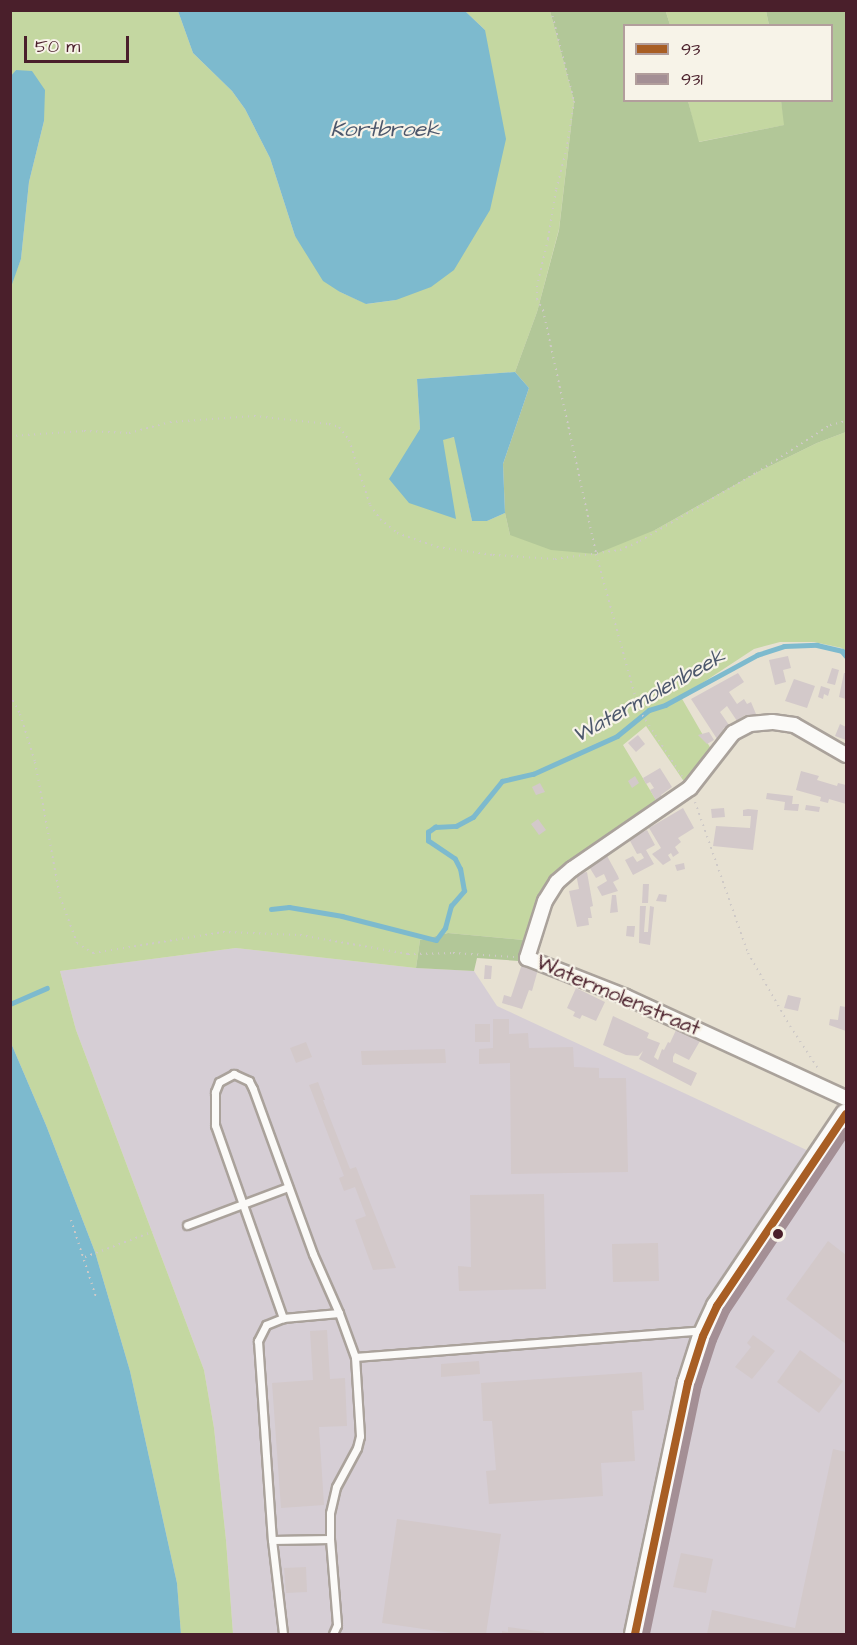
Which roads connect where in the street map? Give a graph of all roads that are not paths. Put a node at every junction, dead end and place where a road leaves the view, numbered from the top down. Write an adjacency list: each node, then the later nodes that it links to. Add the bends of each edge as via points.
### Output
1 (846, 755): 2 (street, Watermolenstraat, via 794,725 750,724 733,733 690,788 557,882 545,901 527,958 626,997)
2 (846, 1098)
3 (846, 1114): 9 (main road, via 717,1306)
4 (288, 1186): 5 (lane); 5 (lane, via 249,1081 234,1074 226,1077 215,1092 213,1114); 7 (lane)
5 (242, 1204): 6 (lane); 8 (lane)
6 (187, 1225)
7 (339, 1313): 8 (lane); 10 (lane)
8 (283, 1318): 12 (lane, via 266,1325 258,1341)
9 (706, 1330): 10 (lane); 15 (main road, via 688,1383)
10 (354, 1358): 11 (lane, via 360,1436 336,1487)
11 (330, 1539): 12 (lane); 14 (lane, via 337,1625)
12 (272, 1540): 13 (lane)
13 (284, 1635)
14 (333, 1635)
15 (635, 1635)

